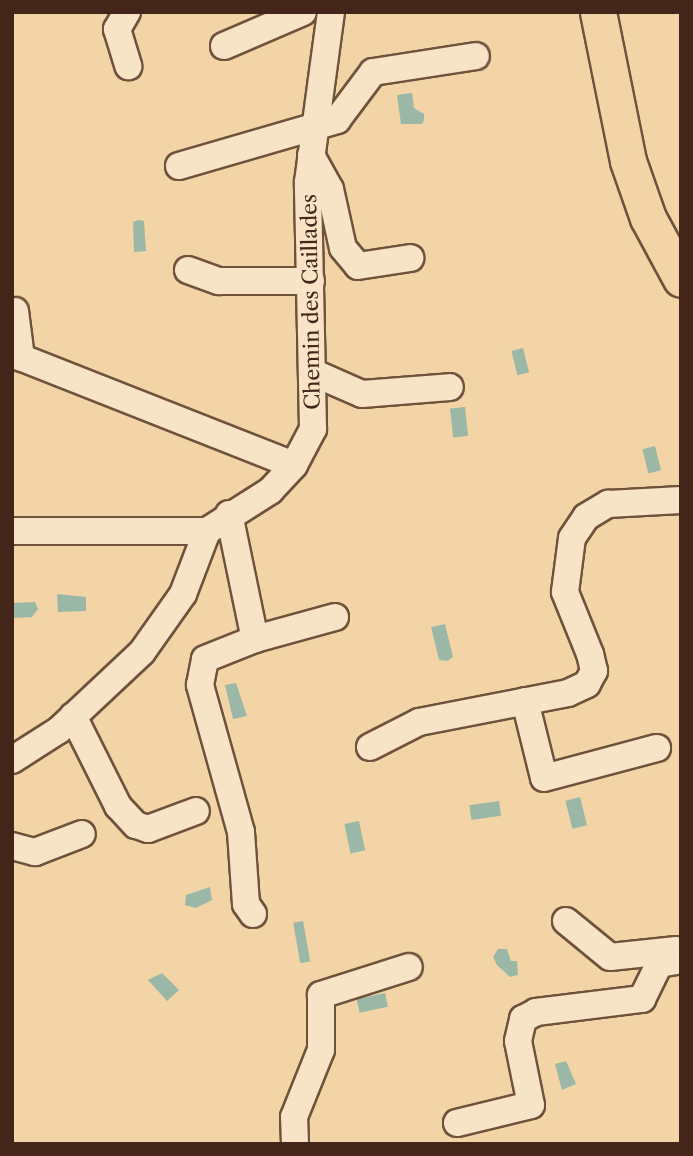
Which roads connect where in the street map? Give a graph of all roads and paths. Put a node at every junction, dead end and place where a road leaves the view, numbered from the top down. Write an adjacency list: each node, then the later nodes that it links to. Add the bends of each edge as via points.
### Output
1 (127, 12): 7 (street, via 117,29)
2 (303, 12): 5 (street)
3 (331, 12): 8 (street, Chemin des Caillades)
4 (598, 12): 12 (main road, via 628,161 648,218)
5 (224, 46)
6 (476, 56): 8 (street, via 373,72 337,120)
7 (128, 66)
8 (313, 142): 9 (street); 10 (street, via 330,189 343,248 358,266); 13 (street, Chemin des Caillades)
9 (179, 166)
10 (410, 258)
11 (188, 270): 13 (street, via 219,281)
12 (681, 279)
13 (311, 281): 16 (street, Chemin des Caillades)
14 (15, 311): 15 (street)
15 (17, 356): 18 (street)
16 (314, 373): 17 (street, via 362,394); 18 (street, Chemin des Caillades, via 313,429)
17 (450, 387)
18 (294, 465): 20 (street, Chemin des Caillades, via 270,491)
19 (681, 500): 25 (street, via 608,504 586,517 572,538 565,592 594,671 587,684 568,694)
20 (229, 514): 22 (street, Chemin des Caillades); 24 (street)
21 (12, 531): 22 (street)
22 (207, 531): 26 (street, via 183,594 142,652)
23 (335, 617): 24 (street)
24 (255, 639): 33 (street, via 205,659 200,685 241,832 246,904)
25 (525, 701): 27 (street, via 419,722); 28 (street, via 544,778)
26 (73, 716): 29 (street); 30 (street, via 118,806 136,825 149,830)
27 (370, 747)
28 (657, 748)
29 (12, 760)
30 (196, 811)
31 (82, 834): 32 (street, via 35,852)
32 (12, 846)
33 (253, 914)
34 (566, 921): 35 (street, via 610,957)
35 (681, 949)
36 (681, 960): 38 (street, via 659,964 642,999 536,1012 523,1019 519,1041 531,1104)
37 (409, 967): 39 (street, via 321,995 321,1050 294,1117)
38 (457, 1123)
39 (295, 1144)

